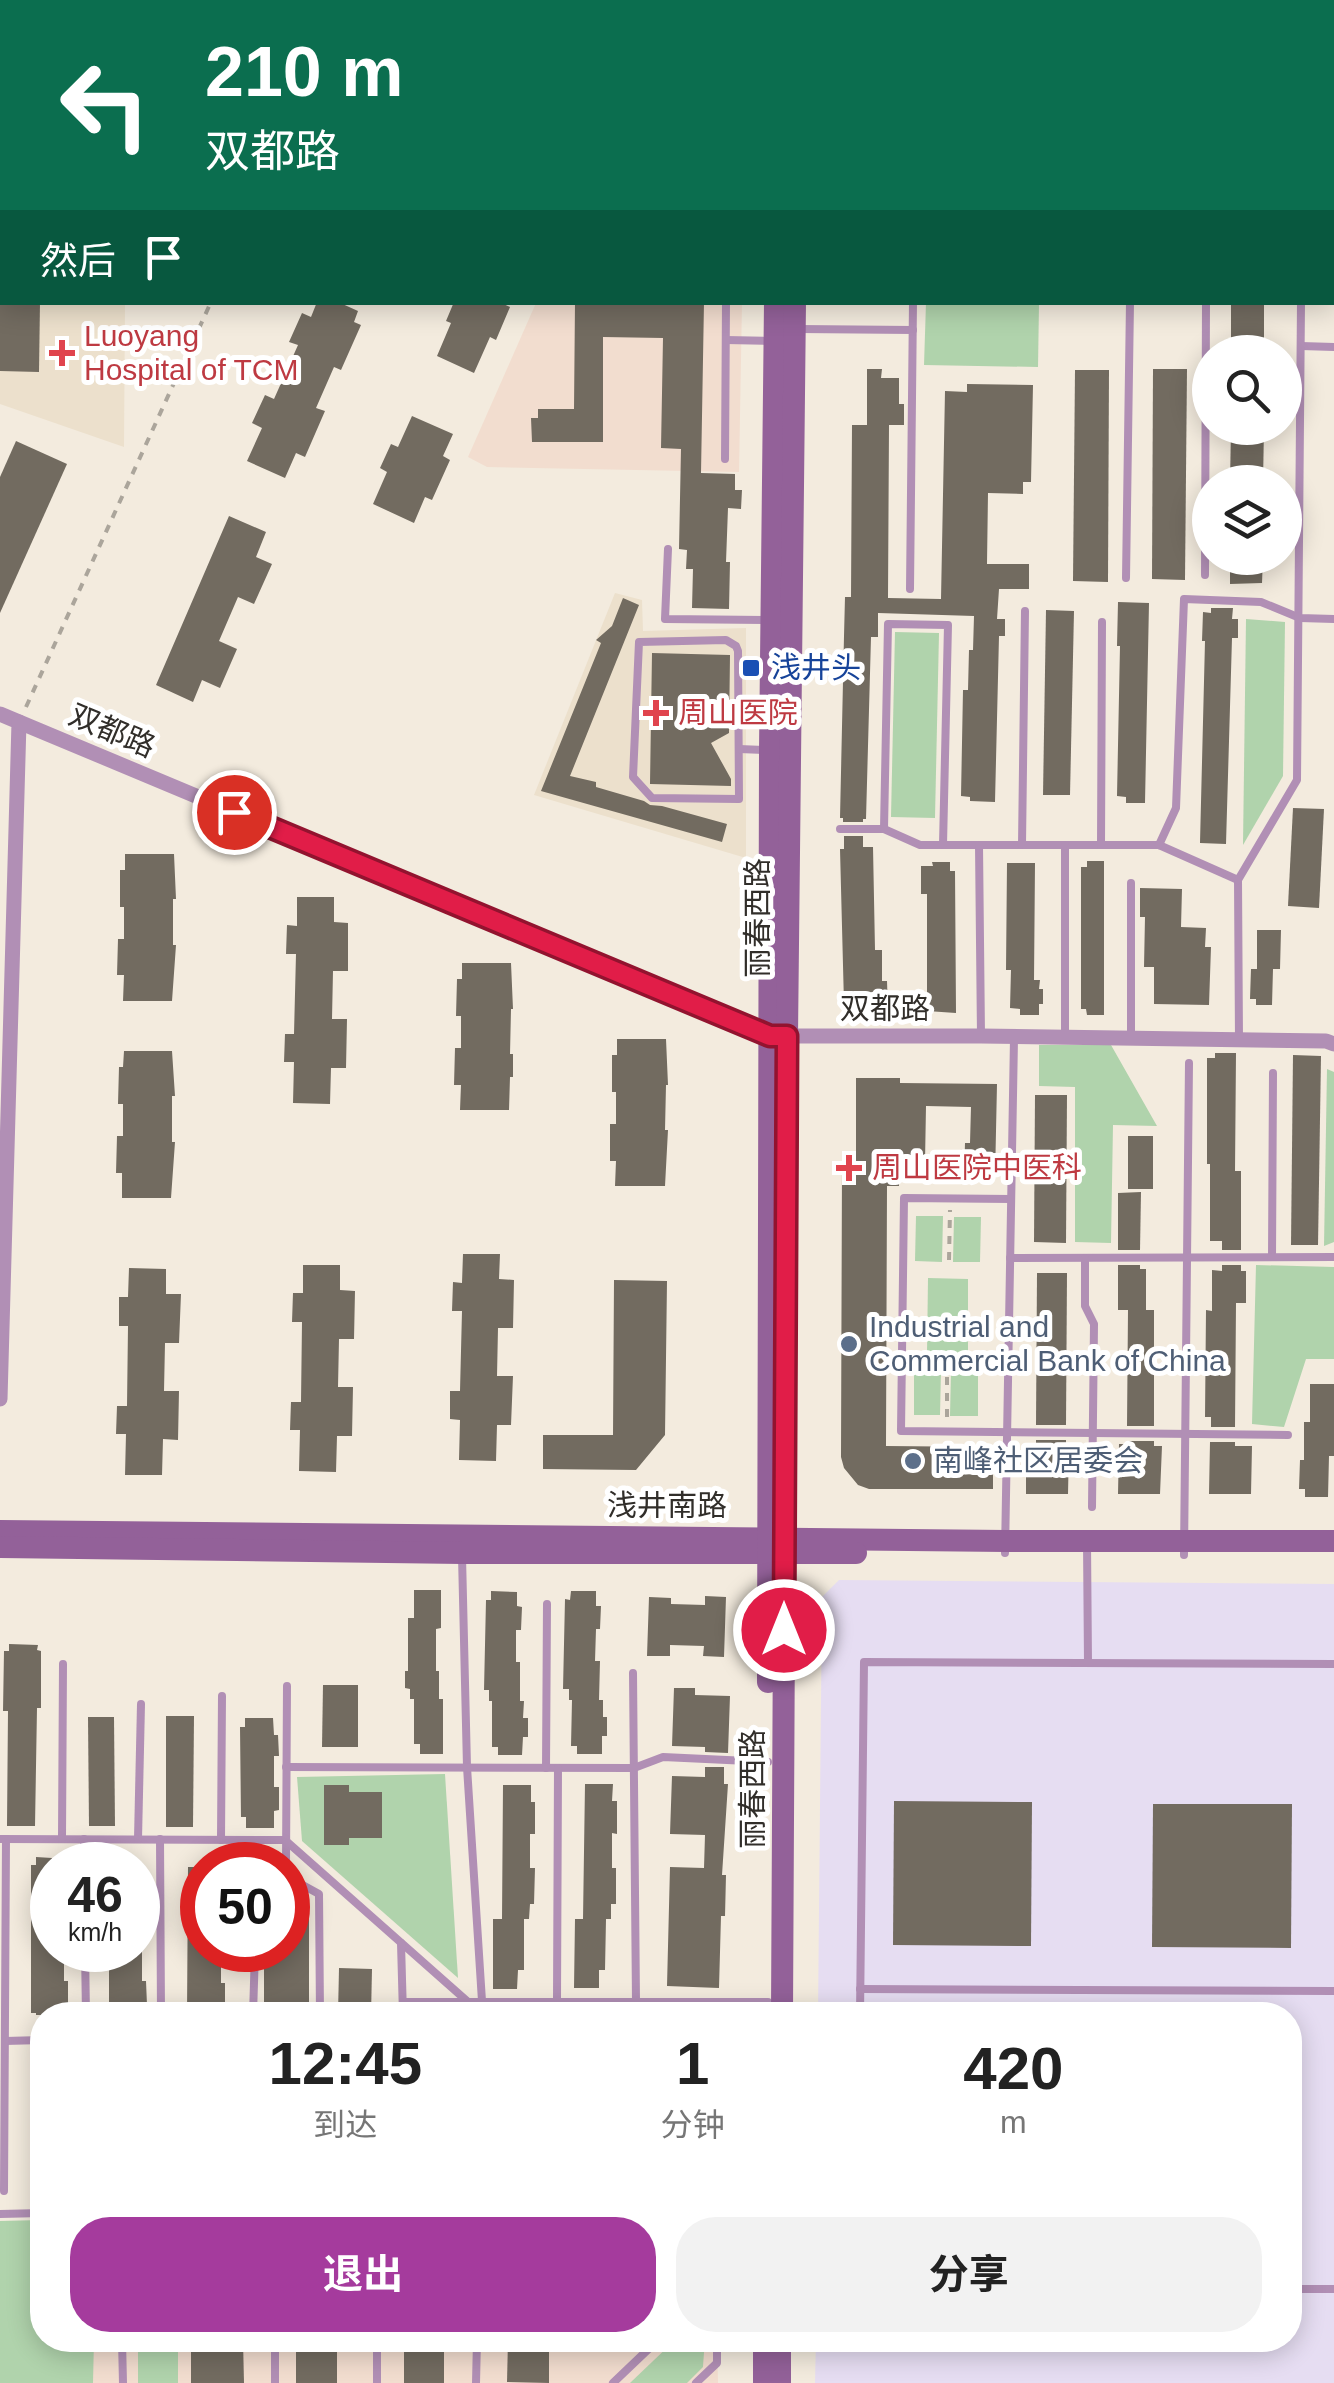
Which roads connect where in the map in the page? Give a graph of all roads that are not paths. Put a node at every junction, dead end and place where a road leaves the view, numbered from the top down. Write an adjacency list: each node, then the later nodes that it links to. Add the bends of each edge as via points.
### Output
1 (726, 305): 11 (lane)
2 (775, 305): 9 (main road, 丽春西路)
3 (793, 305): 9 (main road, 丽春西路)
4 (913, 305): 8 (lane)
5 (1130, 305): 18 (lane)
6 (1206, 305): 16 (lane)
7 (1302, 305): 10 (lane)
8 (913, 330): 9 (lane); 19 (lane)
9 (781, 333): 11 (lane); 22 (main road, 丽春西路); 39 (main road, 丽春西路)
10 (1301, 335)
11 (726, 340): 15 (lane)
12 (1302, 346): 13 (lane)
13 (1334, 347)
14 (1301, 445): 21 (lane)
15 (725, 460)
16 (1205, 465)
17 (668, 548): 22 (lane, via 665,618)
18 (1126, 578)
19 (910, 590)
20 (1025, 611): 33 (lane)
21 (1300, 618): 23 (lane); 36 (lane, via 1261,602 1184,599 1176,808); 37 (lane, via 1297,780)
22 (770, 620): 28 (main road, 丽春西路)
23 (1334, 620)
24 (1102, 622): 35 (lane)
25 (0, 714): 26 (street, 双都路)
26 (19, 722): 39 (street, 双都路); 54 (street)
27 (738, 749): 27 (lane, via 736,646 726,640 639,642 633,777 652,798 739,799); 28 (lane)
28 (770, 750): 39 (main road, 丽春西路)
29 (840, 829): 30 (lane)
30 (884, 829): 31 (lane, via 920,845); 31 (lane, via 888,624 948,625)
31 (943, 845): 32 (lane)
32 (979, 845): 33 (lane); 40 (lane)
33 (1022, 845): 34 (lane)
34 (1065, 845): 35 (lane); 42 (lane)
35 (1101, 845): 36 (lane)
36 (1159, 845): 37 (lane)
37 (1238, 880): 44 (lane)
38 (1131, 883): 43 (lane)
39 (778, 1036): 40 (street, 双都路); 63 (main road, 丽春西路)
40 (981, 1036): 41 (street, 双都路)
41 (1014, 1036): 42 (street, 双都路); 48 (lane)
42 (1065, 1037): 43 (street, 双都路)
43 (1131, 1038): 44 (street, 双都路)
44 (1239, 1040): 45 (street, 双都路)
45 (1334, 1044)
46 (1190, 1062): 49 (lane)
47 (1273, 1073): 50 (lane)
48 (1011, 1199): 52 (lane); 55 (lane, via 904,1198 900,1431)
49 (1188, 1257): 50 (lane); 53 (lane); 57 (lane)
50 (1272, 1257): 51 (lane)
51 (1334, 1257)
52 (1010, 1258): 53 (lane); 55 (lane)
53 (1085, 1258): 56 (lane, via 1085,1306 1094,1324)
54 (0, 1399)
55 (1008, 1432): 56 (lane); 65 (lane)
56 (1093, 1433): 57 (lane); 59 (lane)
57 (1186, 1434): 58 (lane); 67 (lane)
58 (1288, 1435)
59 (1092, 1507)
60 (0, 1531): 62 (main road, 浅井南路)
61 (1334, 1541): 67 (main road, 浅井南路)
62 (462, 1544): 63 (main road, 浅井南路); 64 (main road, 浅井南路); 79 (lane)
63 (777, 1545): 65 (main road, 浅井南路); 77 (main road, 丽春西路); 109 (main road, 丽春西路)
64 (0, 1546)
65 (1006, 1547): 66 (main road, 浅井南路)
66 (1087, 1547): 67 (main road, 浅井南路); 70 (lane)
67 (1184, 1548): 68 (main road, 浅井南路)
68 (1334, 1556)
69 (546, 1604): 80 (lane)
70 (1088, 1663): 72 (lane); 94 (lane, via 864,1662)
71 (64, 1664): 84 (lane)
72 (1334, 1664)
73 (633, 1672): 82 (lane)
74 (287, 1686): 78 (lane)
75 (222, 1696): 88 (lane)
76 (141, 1704): 86 (lane)
77 (768, 1762): 82 (lane, via 663,1757); 110 (main road, 丽春西路)
78 (286, 1767): 79 (lane); 89 (lane)
79 (467, 1768): 80 (lane); 97 (lane)
80 (546, 1768): 81 (lane)
81 (558, 1768): 82 (lane); 99 (lane)
82 (634, 1768): 101 (lane)
83 (3, 1839): 84 (lane); 112 (lane)
84 (62, 1839): 85 (lane)
85 (84, 1839): 86 (lane)
86 (138, 1839): 87 (lane)
87 (160, 1839): 88 (lane); 104 (lane)
88 (221, 1840): 89 (lane)
89 (286, 1840): 91 (lane)
90 (310, 1889): 106 (lane, via 320,1894)
91 (401, 1943): 96 (lane); 107 (lane)
92 (85, 1972): 103 (lane)
93 (254, 1972): 105 (lane)
94 (860, 1989): 95 (lane); 111 (lane)
95 (1334, 1991)
96 (467, 2001): 97 (lane); 107 (lane)
97 (482, 2001): 98 (lane)
98 (497, 2001): 99 (lane)
99 (557, 2001): 100 (lane)
100 (582, 2001): 101 (lane)
101 (636, 2001): 102 (lane)
102 (664, 2001): 108 (lane)
103 (86, 2002)
104 (161, 2002)
105 (253, 2002)
106 (320, 2002)
107 (402, 2002)
108 (675, 2002)
109 (772, 2002)
110 (772, 2002)
111 (860, 2002)
112 (5, 2040): 113 (lane); 114 (lane)
113 (30, 2040)
114 (4, 2192)
115 (30, 2213): 116 (lane)
116 (0, 2214)
117 (1302, 2289): 118 (lane)
118 (1334, 2290)
119 (122, 2352): 127 (lane)
120 (275, 2352): 128 (lane)
121 (377, 2352): 129 (lane)
122 (477, 2352): 130 (lane)
123 (645, 2352): 131 (lane)
124 (717, 2352): 132 (lane, via 717,2362)
125 (764, 2352): 133 (main road)
126 (780, 2352): 134 (main road)
127 (122, 2383)
128 (275, 2383)
129 (377, 2383)
130 (476, 2383)
131 (613, 2383)
132 (696, 2383)
133 (764, 2383)
134 (780, 2383)

